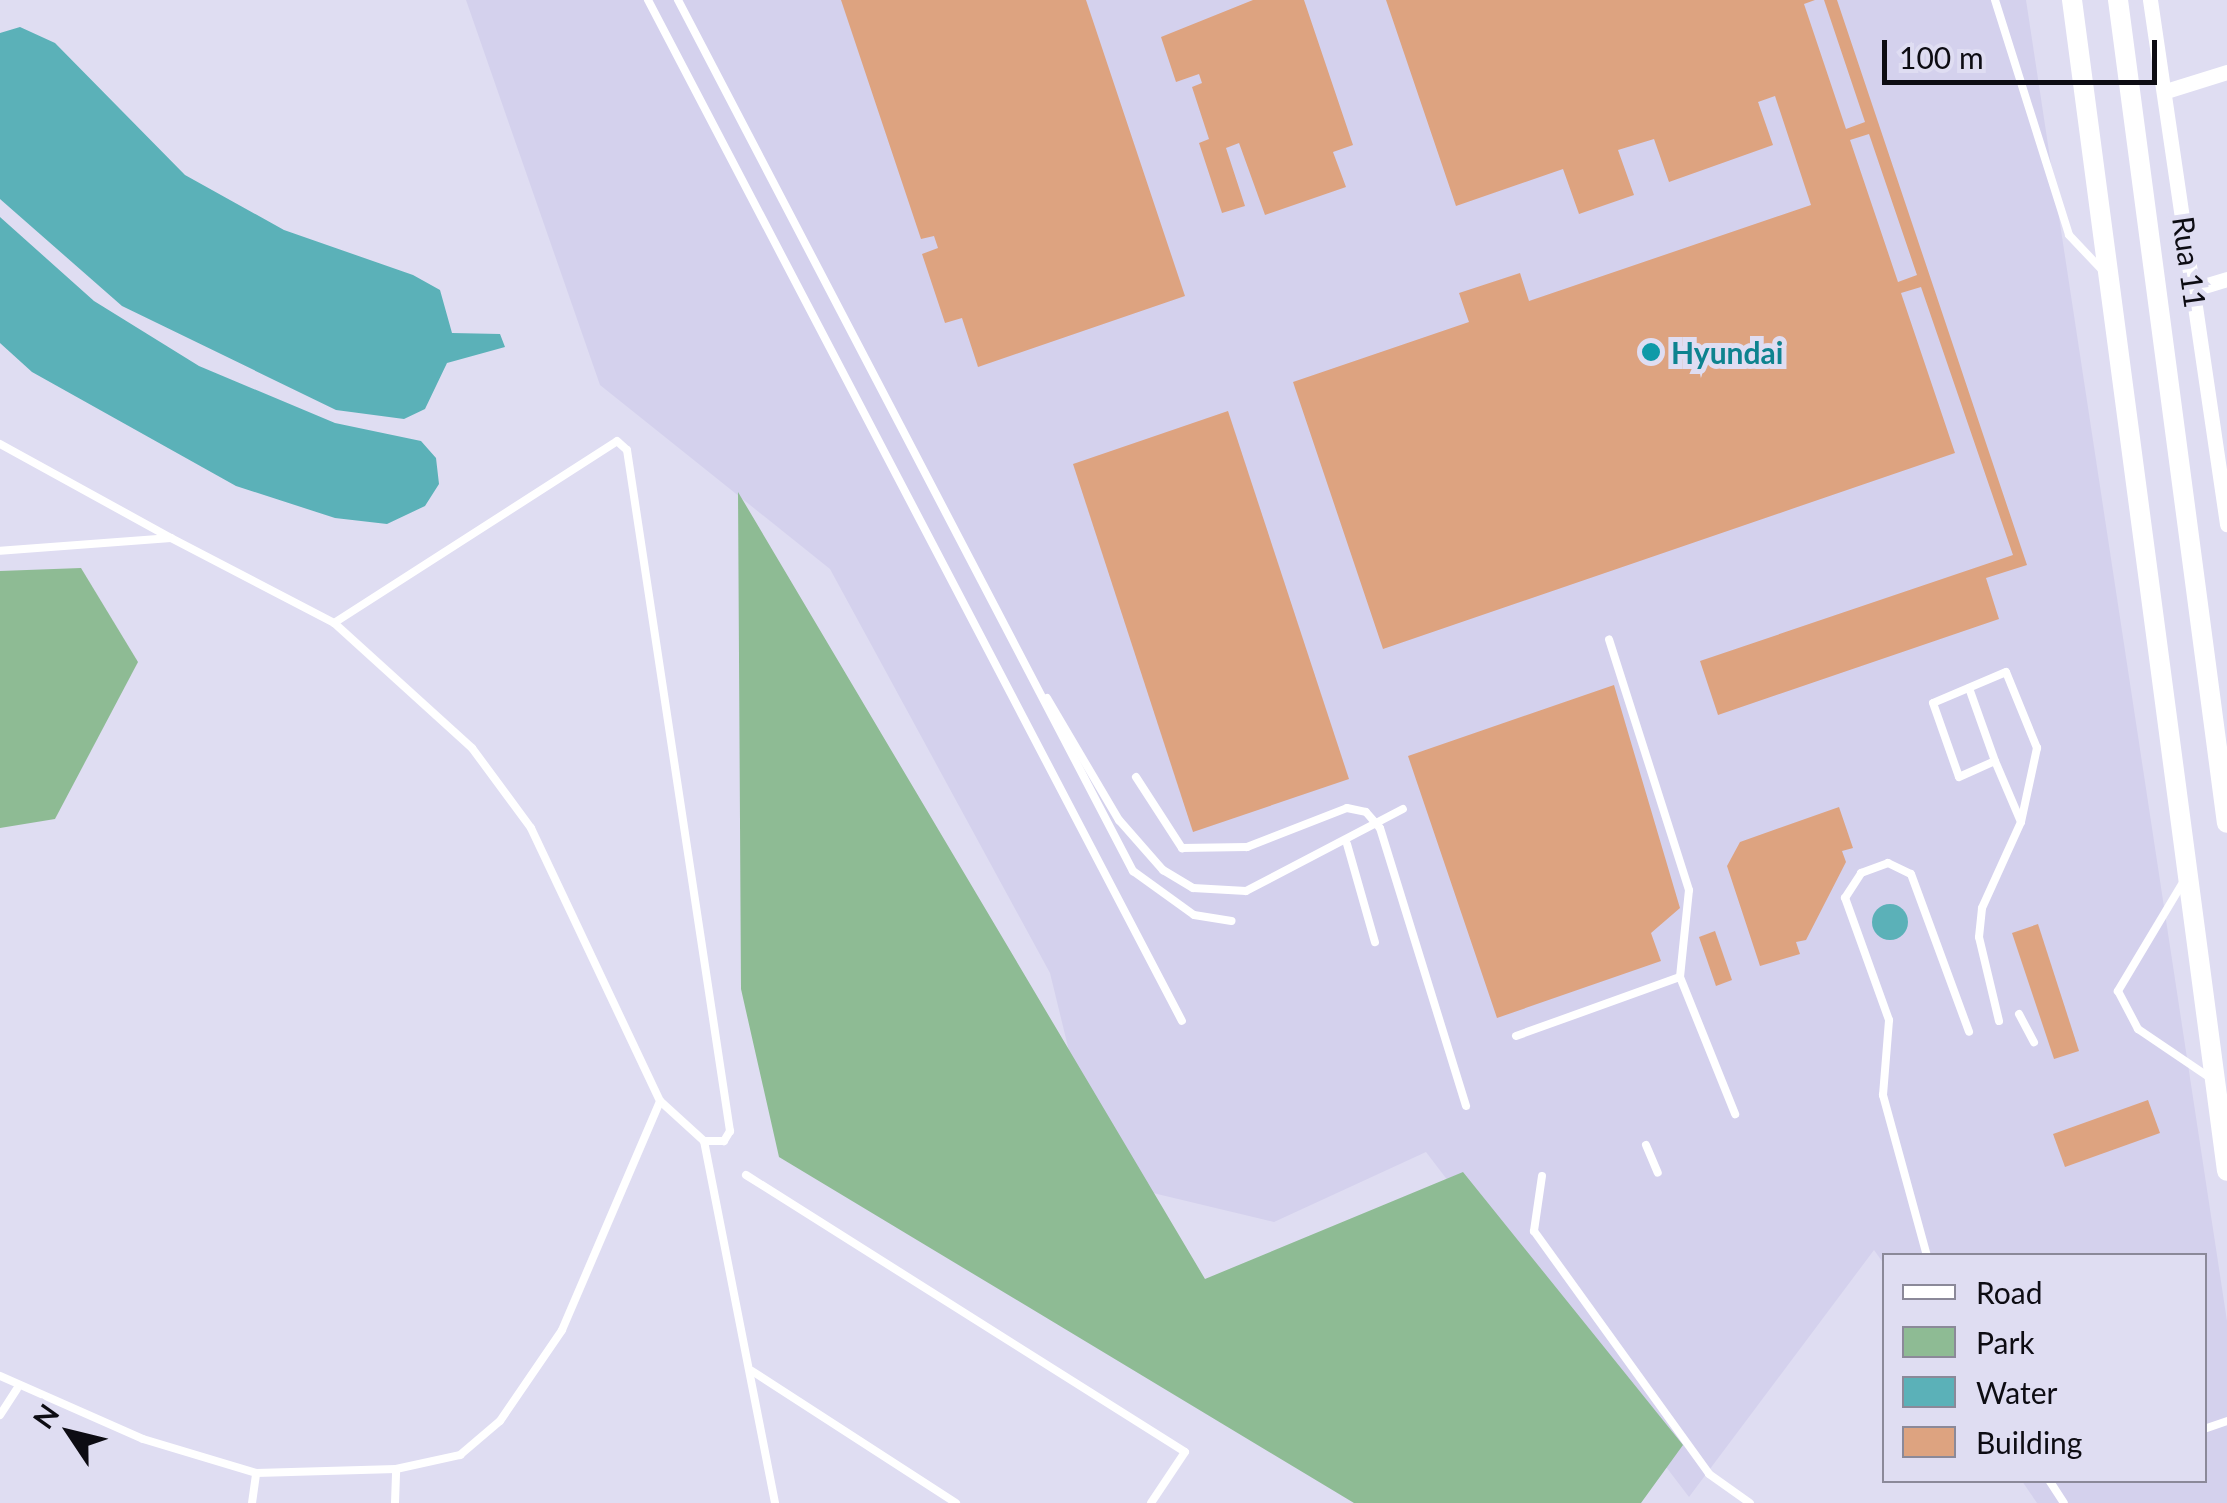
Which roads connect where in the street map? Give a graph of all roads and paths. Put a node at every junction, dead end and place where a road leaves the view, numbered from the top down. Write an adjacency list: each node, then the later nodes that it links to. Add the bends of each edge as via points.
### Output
1 (648, 0): 33 (lane)
2 (678, 0): 19 (lane)
3 (1995, 0): 9 (lane, via 2069,235)
4 (2072, 0): 9 (main road)
5 (2118, 0): 25 (main road)
6 (2150, 0): 8 (street, Rua 11)
7 (2227, 72): 8 (street)
8 (2166, 92): 11 (street, Rua 11)
9 (2106, 274): 28 (main road)
10 (2227, 279): 11 (street)
11 (2194, 289): 13 (street, Rua 11)
12 (0, 444): 15 (lane)
13 (2225, 497): 14 (street, Rua 11)
14 (2227, 524)
15 (171, 538): 16 (lane); 17 (lane)
16 (0, 550)
17 (334, 623): 39 (lane, via 472,748 532,828); 42 (lane, via 617,441 627,450 730,1132)
18 (1609, 639): 31 (lane, via 1689,890)
19 (1037, 688): 27 (lane, via 1081,744 1119,820 1193,888 1246,891); 29 (lane, via 1132,870 1194,915)
20 (1969, 688): 21 (lane); 21 (lane, via 1933,703 1959,777); 24 (lane, via 2006,672 2037,748)
21 (1995, 761): 24 (lane)
22 (1136, 778): 26 (lane, via 1182,848 1246,847 1347,808)
23 (1403, 809): 26 (lane)
24 (2020, 822): 34 (lane, via 1978,936)
25 (2227, 823)
26 (1380, 828): 27 (lane); 40 (lane)
27 (1347, 844): 30 (lane)
28 (2188, 876): 38 (main road); 38 (lane, via 2118,991 2138,1029)
29 (1232, 922)
30 (1375, 942)
31 (1680, 977): 36 (lane); 41 (lane)
32 (2019, 1014): 37 (lane)
33 (1182, 1021)
34 (2000, 1021)
35 (1969, 1032): 48 (lane, via 1911,874 1888,864 1862,873 1845,898 1888,1020 1883,1095)
36 (1516, 1036)
37 (2034, 1042)
38 (2216, 1082): 44 (main road)
39 (660, 1101): 42 (lane); 53 (lane, via 618,1182 594,1272 536,1373 460,1455)
40 (1466, 1106)
41 (1735, 1114)
42 (704, 1142): 49 (lane)
43 (1646, 1145): 45 (lane)
44 (2227, 1170)
45 (1658, 1173)
46 (746, 1175): 59 (lane, via 1185,1452)
47 (1542, 1176): 60 (lane, via 1534,1231 1709,1474)
48 (1926, 1253)
49 (752, 1371): 57 (lane); 58 (lane)
50 (0, 1376): 51 (lane)
51 (18, 1389): 52 (lane); 54 (lane)
52 (0, 1415)
53 (396, 1469): 54 (lane); 56 (lane)
54 (256, 1473): 55 (lane)
55 (252, 1503)
56 (395, 1503)
57 (775, 1503)
58 (956, 1503)
59 (1151, 1503)
60 (1750, 1503)

